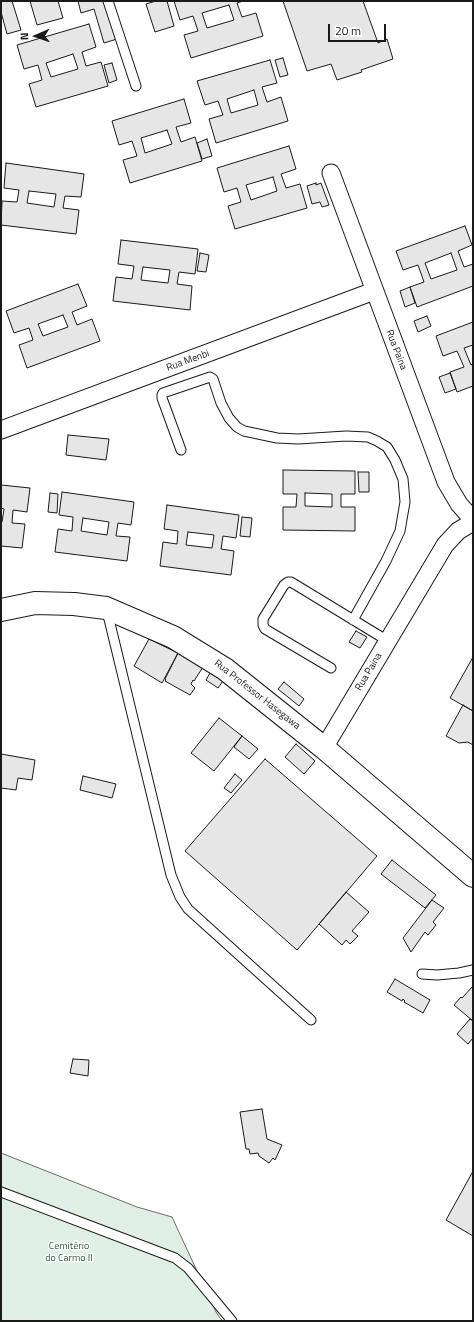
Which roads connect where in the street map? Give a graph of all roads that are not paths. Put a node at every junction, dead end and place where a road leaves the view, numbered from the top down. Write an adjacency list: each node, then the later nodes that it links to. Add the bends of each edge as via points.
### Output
1 (108, 1): 2 (lane)
2 (136, 86)
3 (331, 173): 4 (street, Rua Paina)
4 (374, 291): 5 (street, Rua Menbi); 7 (street, Rua Paina, via 446,482)
5 (1, 430)
6 (181, 450): 10 (lane, via 162,395 210,377 213,378 229,418 244,431 277,438 368,437 386,447 403,479 403,516 400,531 386,561)
7 (473, 521): 11 (street, Rua Paina, via 458,531 445,545)
8 (106, 608): 9 (street, Rua Professor Hasegawa, via 35,603); 13 (street, Rua Professor Hasegawa, via 173,637 225,669); 17 (lane, via 172,875 180,898 188,909)
9 (1, 610)
10 (353, 620): 11 (lane); 12 (lane, via 291,582 284,584 263,619 265,628)
11 (388, 641): 13 (street, Rua Paina)
12 (331, 668)
13 (324, 748): 14 (street, Rua Professor Hasegawa)
14 (473, 876)
15 (473, 970): 16 (lane, via 437,975)
16 (422, 974)
17 (311, 1020)
18 (1, 1192): 19 (lane, via 175,1258 188,1268)
19 (232, 1321)

